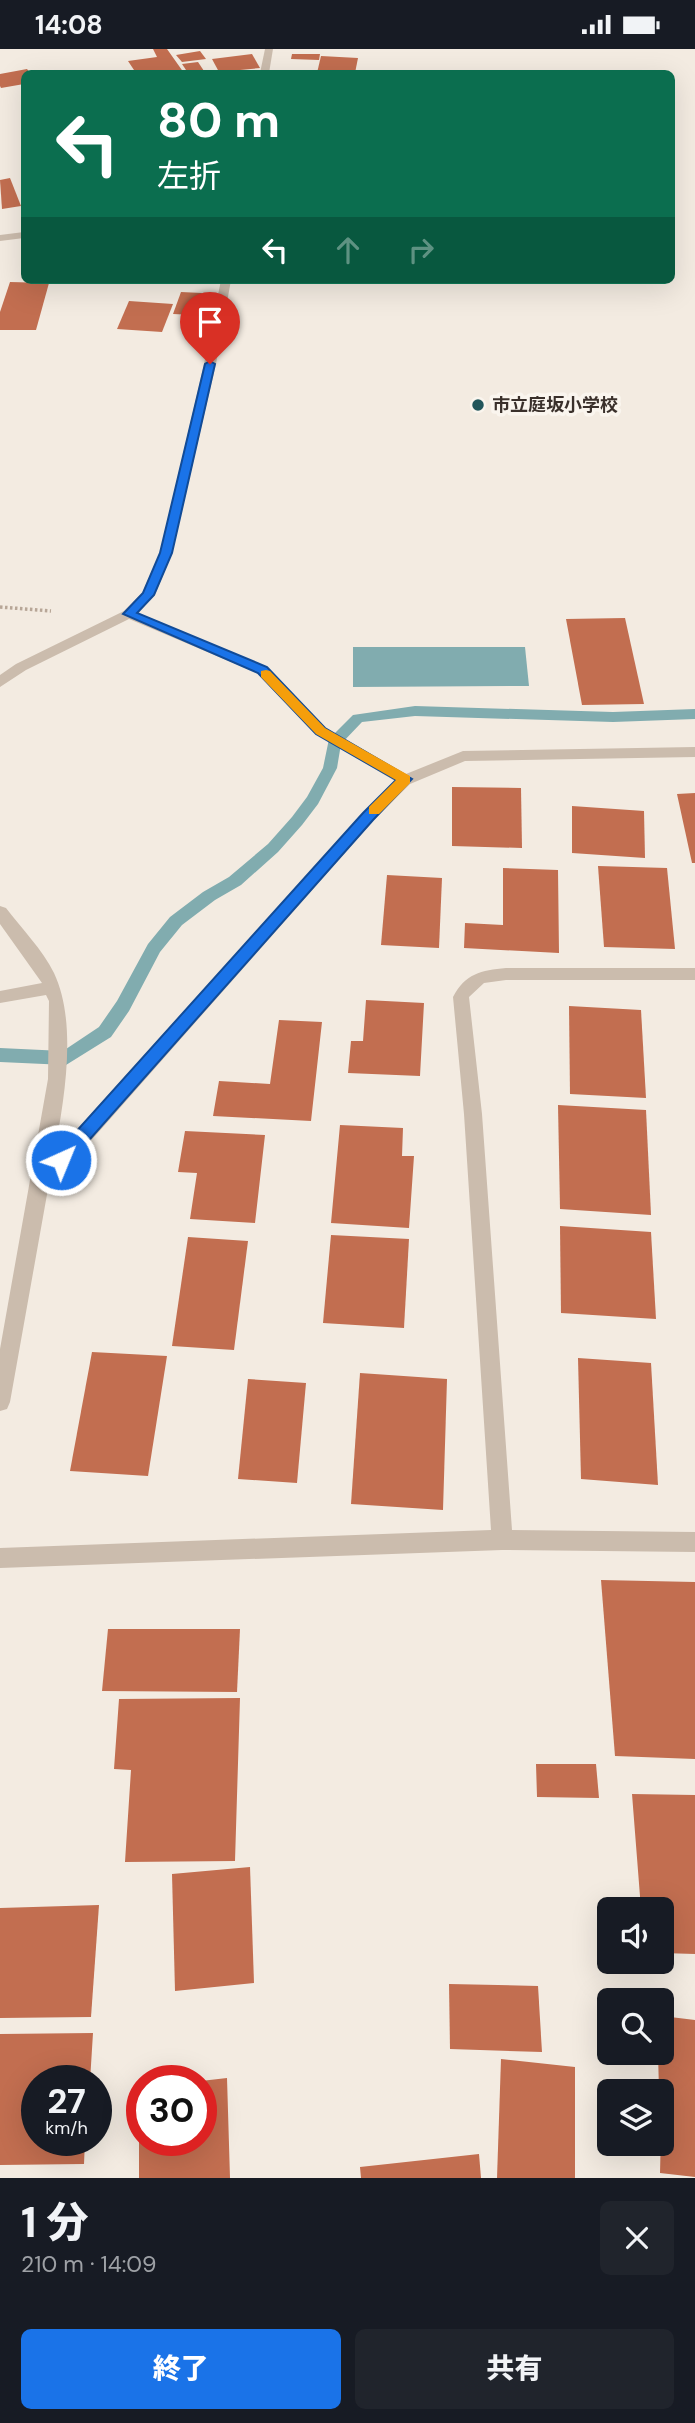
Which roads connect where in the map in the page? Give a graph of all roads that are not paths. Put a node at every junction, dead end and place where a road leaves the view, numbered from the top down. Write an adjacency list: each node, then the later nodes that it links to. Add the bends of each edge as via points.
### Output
1 (269, 49): 2 (street)
2 (266, 70)
3 (21, 235): 4 (street)
4 (0, 238)
5 (225, 284): 6 (street, via 166,553 148,595)
6 (129, 614): 7 (street); 9 (street, via 262,670 321,731)
7 (0, 681)
8 (695, 753): 9 (street, via 463,756)
9 (405, 779): 14 (street, via 90,1130 61,1160)
10 (0, 912): 12 (street, via 46,973)
11 (695, 974): 16 (street, via 506,974 476,978 461,997)
12 (51, 988): 13 (street); 14 (street, via 57,1001 57,1079)
13 (0, 997)
14 (44, 1167): 15 (street)
15 (0, 1402)
16 (502, 1540): 17 (street); 18 (street)
17 (695, 1542)
18 (0, 1558)

